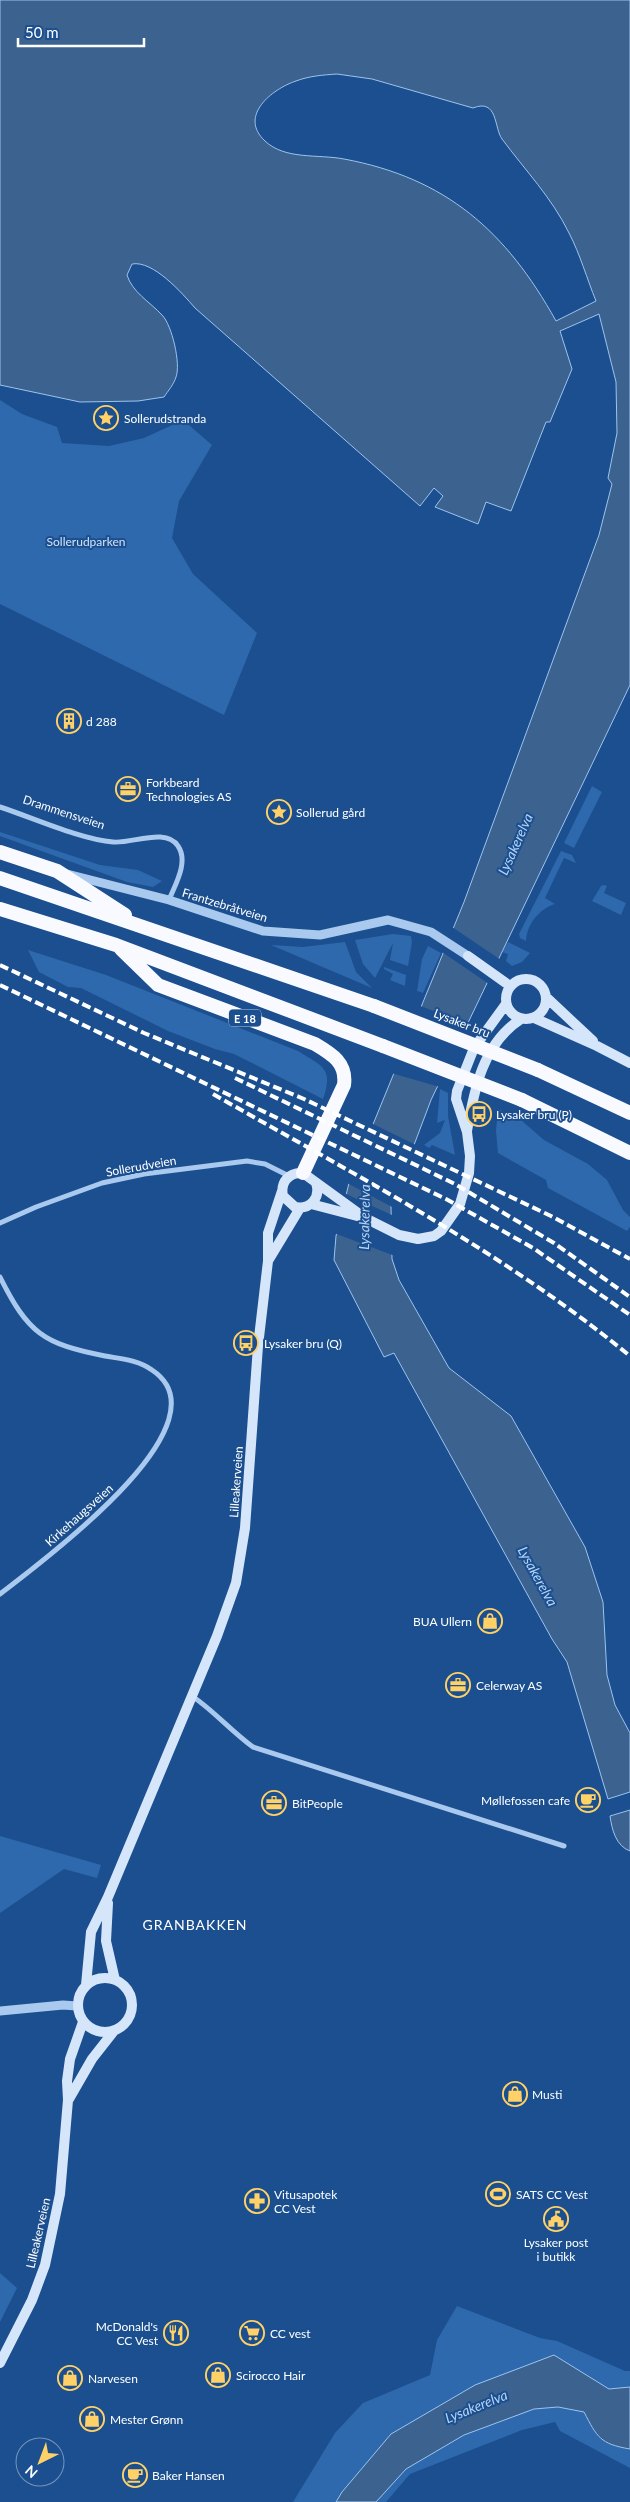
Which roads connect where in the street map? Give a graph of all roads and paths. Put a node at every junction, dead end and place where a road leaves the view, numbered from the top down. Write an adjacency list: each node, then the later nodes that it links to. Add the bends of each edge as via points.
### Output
1 (0, 807): 5 (street, Drammensveien, via 105,842 131,842 162,836 171,839 182,855 181,868)
2 (0, 852): 3 (highway)
3 (57, 871): 5 (street, Frantzebråtveien); 7 (highway)
4 (0, 878): 7 (highway)
5 (168, 900): 9 (street, Frantzebråtveien, via 263,931 320,935 388,920 424,929)
6 (0, 909): 8 (highway, E 18)
7 (140, 925): 17 (highway, Lysaker bru, bridge, via 374,1006 538,1070)
8 (116, 945): 19 (highway, E 18, bridge, via 522,1100); 20 (highway, E 18, via 158,985 315,1044 335,1056 345,1077 336,1105)
9 (468, 956): 10 (main road)
10 (510, 986): 11 (main road, via 520,979 532,980 541,986); 12 (main road)
11 (546, 997): 13 (main road, via 543,1009); 15 (main road)
12 (506, 1004): 14 (main road, via 511,1013); 18 (main road, via 474,1048 457,1091 456,1099)
13 (534, 1018): 14 (main road); 15 (main road)
14 (521, 1019): 18 (main road, via 495,1045 475,1084)
15 (598, 1046): 16 (main road)
16 (630, 1063)
17 (630, 1114)
18 (467, 1132): 25 (main road, via 469,1173 460,1204 441,1231 418,1239 399,1235)
19 (630, 1153)
20 (296, 1174): 21 (main road, via 309,1175); 22 (main road, via 283,1185); 26 (street, Sollerudveien, via 247,1162 144,1174 102,1183)
21 (316, 1183): 23 (main road, via 317,1194); 25 (main road)
22 (282, 1191): 24 (main road, via 290,1205); 27 (main road, Lilleakerveien, via 268,1233)
23 (311, 1204): 24 (main road); 25 (main road)
24 (300, 1208): 27 (main road, Lilleakerveien)
25 (364, 1218)
26 (0, 1223)
27 (268, 1261): 30 (main road, Lilleakerveien, via 240,1567 225,1616)
28 (0, 1277): 29 (street, Kirkehaugsveien, via 23,1317 41,1336 60,1346 134,1361 166,1382 172,1396 172,1413 157,1444 111,1502)
29 (0, 1594)
30 (192, 1696): 31 (street, via 253,1746); 32 (main road, Lilleakerveien)
31 (564, 1846)
32 (108, 1897): 33 (main road, Lilleakerveien, via 106,1941); 34 (main road, Lilleakerveien, via 91,1932)
33 (115, 1980): 34 (main road, via 100,1978); 38 (main road, via 126,1987 132,2005 125,2023)
34 (86, 1985): 35 (main road)
35 (77, 2006): 36 (street); 37 (main road)
36 (0, 2011)
37 (83, 2022): 38 (main road, via 100,2032); 39 (main road, Lilleakerveien, via 70,2059)
38 (114, 2031): 39 (main road, Lilleakerveien, via 96,2053)
39 (68, 2100): 40 (main road, Lilleakerveien, via 60,2194 46,2265)
40 (0, 2363)

